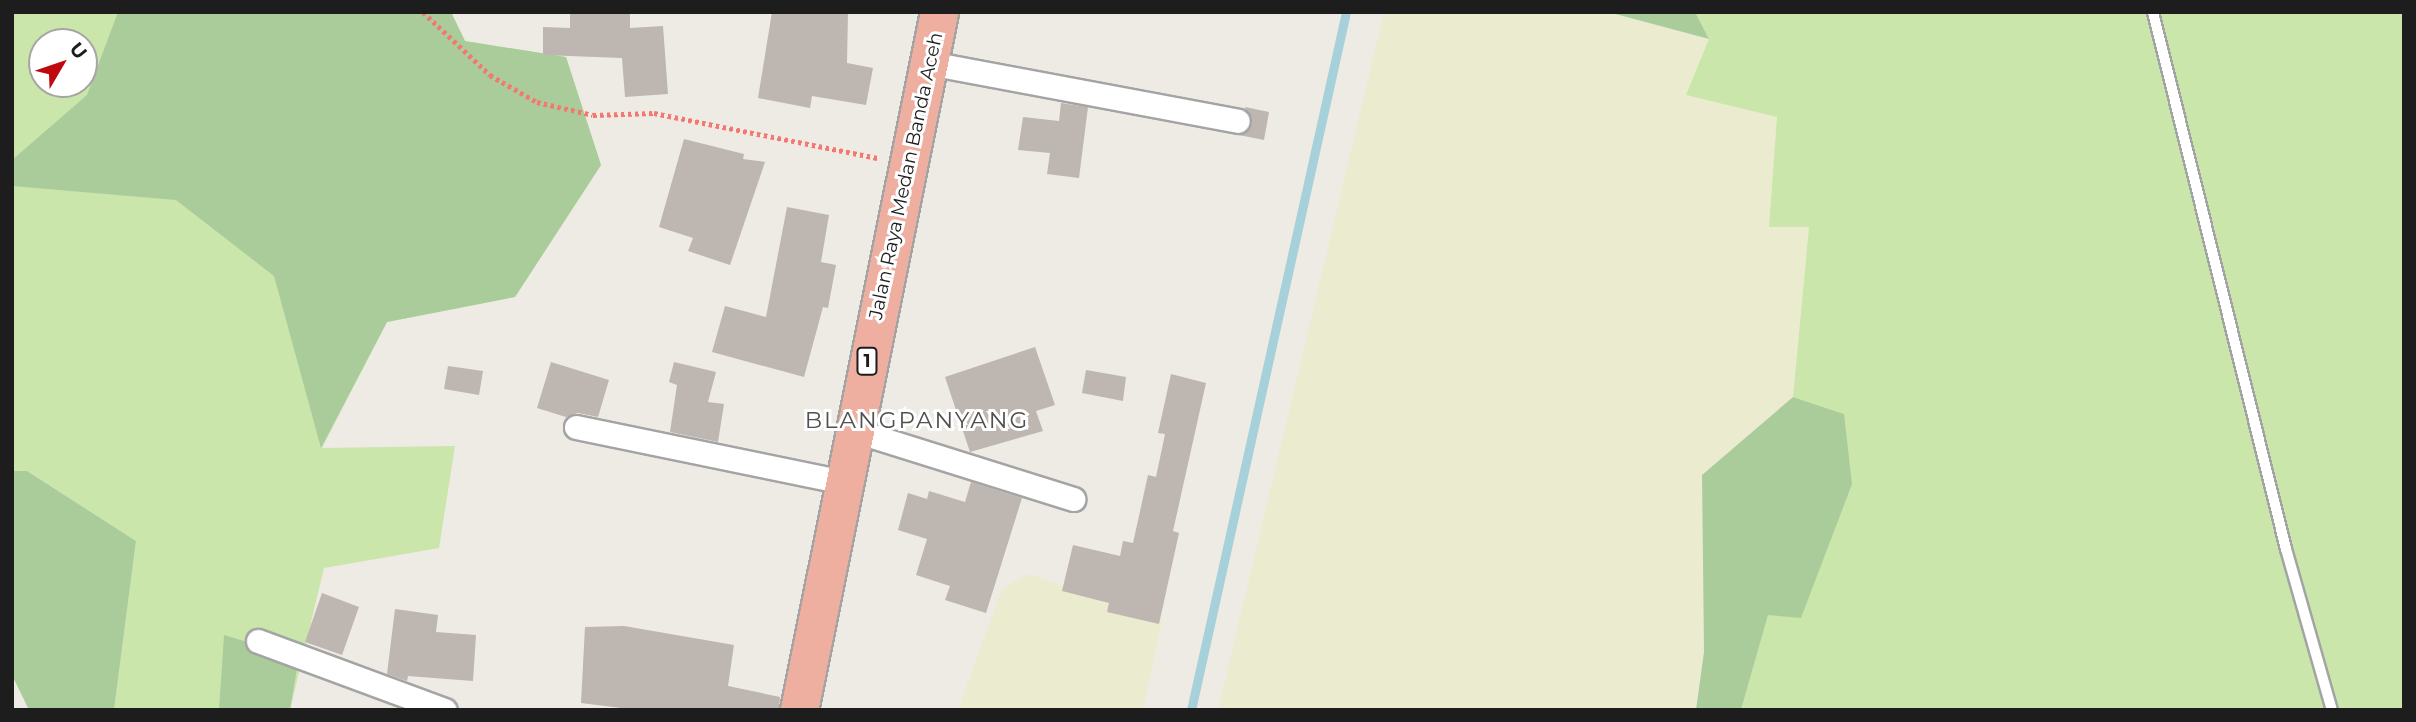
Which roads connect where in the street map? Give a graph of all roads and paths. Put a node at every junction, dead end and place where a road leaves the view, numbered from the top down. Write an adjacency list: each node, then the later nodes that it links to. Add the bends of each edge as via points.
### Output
1 (423, 12): 6 (path, via 490,75 537,102 593,114 654,113)
2 (939, 12): 4 (highway, Jalan Raya Medan Banda Aceh / 1)
3 (2153, 12): 14 (lane, via 2286,549)
4 (929, 63): 5 (street); 6 (highway, Jalan Raya Medan Banda Aceh / 1)
5 (1238, 121)
6 (910, 164): 8 (highway, Jalan Raya Medan Banda Aceh / 1)
7 (576, 427): 9 (street)
8 (853, 430): 9 (highway, Jalan Raya Medan Banda Aceh / 1); 10 (street)
9 (843, 482): 13 (highway, Jalan Raya Medan Banda Aceh / 1)
10 (1073, 499)
11 (258, 640): 12 (street)
12 (438, 709)
13 (799, 710)
14 (2332, 710)

